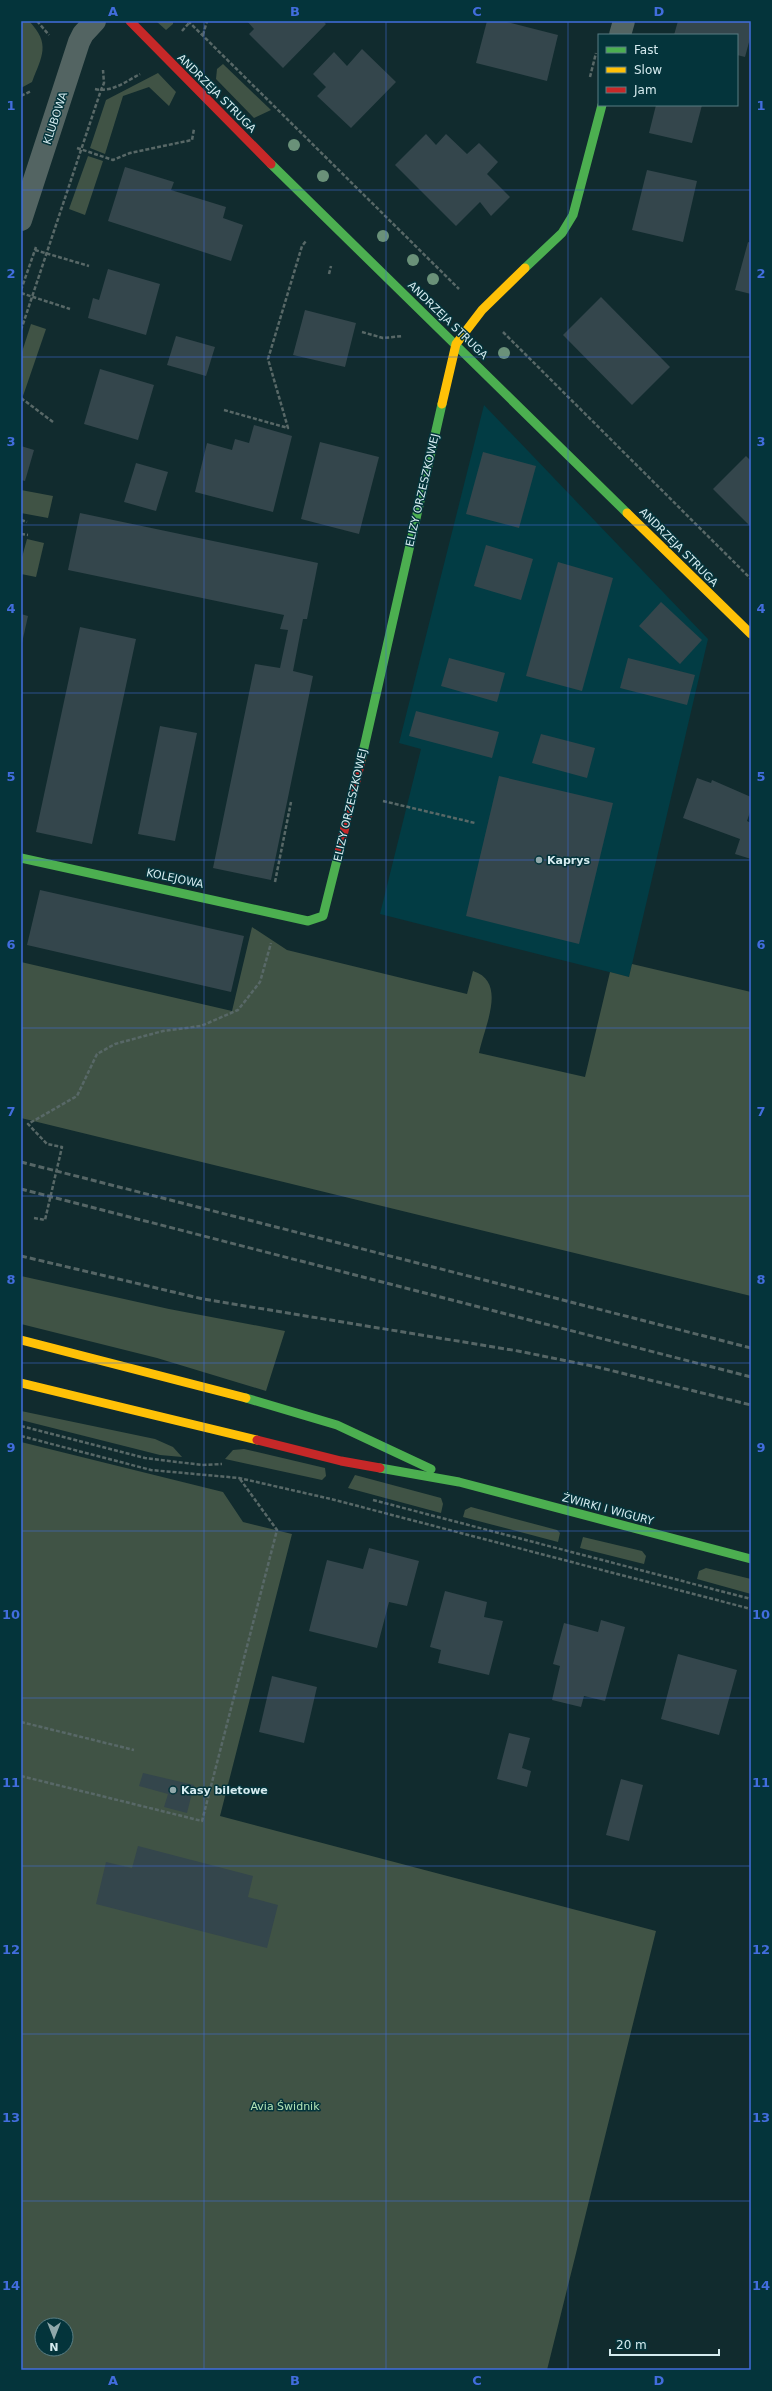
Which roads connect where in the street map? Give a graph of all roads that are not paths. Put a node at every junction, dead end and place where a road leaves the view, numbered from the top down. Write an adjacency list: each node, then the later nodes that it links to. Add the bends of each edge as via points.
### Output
1 (95, 21): 6 (street, KLUBOWA, via 79,42)
2 (130, 21): 7 (street, ANDRZEJA STRUGA)
3 (624, 21): 4 (street)
4 (620, 34)
5 (602, 106): 7 (street, ELIZY ORZESZKOWEJ, via 573,215 562,233 482,310)
6 (21, 220)
7 (456, 344): 8 (street, ANDRZEJA STRUGA); 10 (street, ELIZY ORZESZKOWEJ)
8 (751, 634)
9 (21, 858): 10 (street, KOLEJOWA, via 308,921)
10 (323, 916)
11 (21, 1340): 13 (street, via 266,1403 337,1425)
12 (23, 1383): 13 (street, via 341,1461)
13 (459, 1482): 14 (street, ŻWIRKI I WIGURY)
14 (751, 1559)

